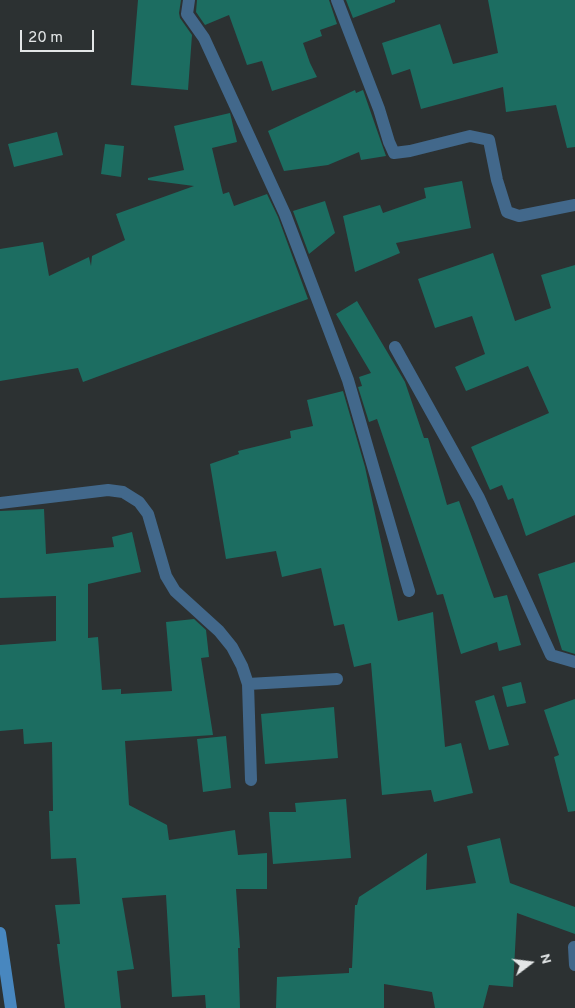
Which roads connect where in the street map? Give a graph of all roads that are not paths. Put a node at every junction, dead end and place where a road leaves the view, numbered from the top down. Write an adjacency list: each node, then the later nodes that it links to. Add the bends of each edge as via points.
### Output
1 (189, 0): 6 (street, via 186,14 204,38 285,214 348,380)
2 (337, 0): 3 (street, via 394,153 470,136 489,140 496,180 507,212 519,216)
3 (575, 205)
4 (395, 347): 7 (street, via 479,498 551,655)
5 (0, 504): 9 (street, via 108,490 123,492 139,502 154,529 166,576 175,591 220,631 232,647)
6 (409, 591)
7 (575, 662)
8 (337, 679): 9 (street)
9 (248, 684): 10 (street)
10 (251, 780)
11 (0, 933): 14 (street)
12 (574, 947): 13 (street)
13 (575, 965)
14 (11, 1008)

